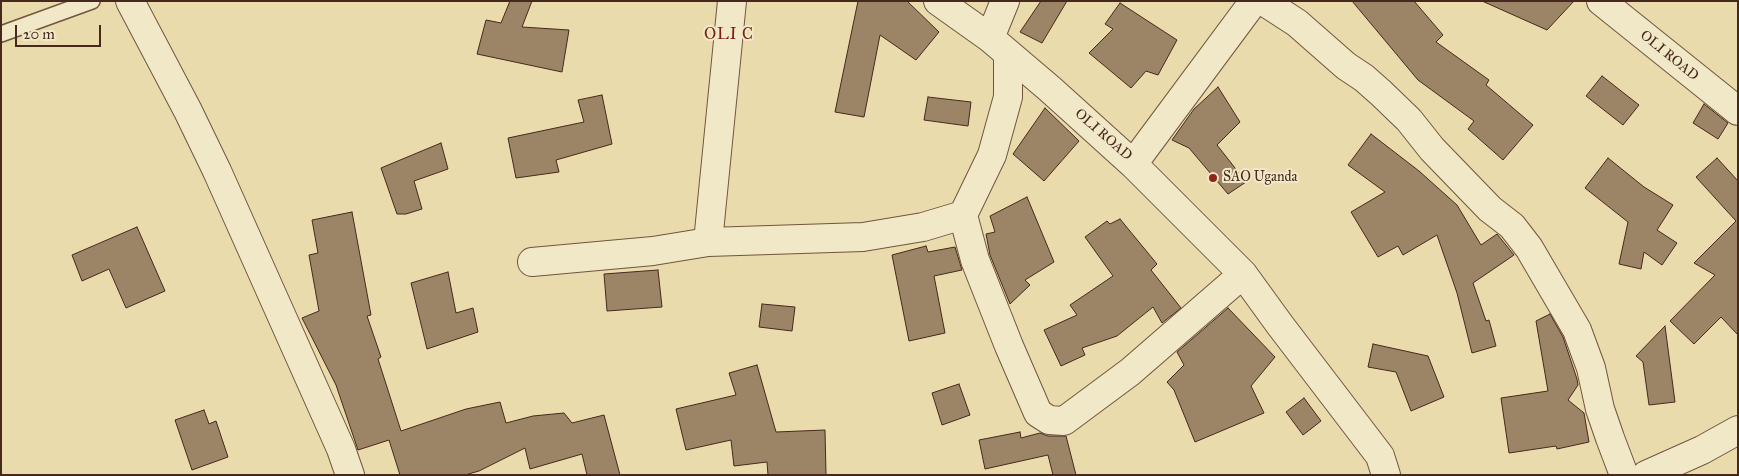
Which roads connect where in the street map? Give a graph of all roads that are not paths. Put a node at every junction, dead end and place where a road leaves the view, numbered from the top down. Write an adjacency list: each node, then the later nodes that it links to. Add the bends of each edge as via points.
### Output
1 (92, 1): 9 (lane)
2 (130, 1): 18 (street, via 217,171)
3 (732, 1): 14 (street)
4 (938, 1): 10 (street, OLI ROAD)
5 (1006, 1): 10 (street)
6 (1254, 1): 12 (street, OLI ROAD)
7 (1263, 1): 20 (street, via 1296,23 1381,93 1490,209 1512,226 1529,248 1577,330)
8 (1601, 1): 11 (street, OLI ROAD)
9 (1, 34)
10 (999, 46): 12 (street, OLI ROAD); 13 (street, via 1008,97 992,155)
11 (1738, 111)
12 (1133, 164): 16 (street)
13 (963, 215): 14 (street, via 923,227 863,238); 16 (street, via 975,260 1009,346 1038,414 1049,420 1064,420 1130,372)
14 (708, 242): 15 (street, via 653,251)
15 (532, 262)
16 (1243, 274): 19 (street, via 1380,456)
17 (1738, 430): 21 (street)
18 (350, 475)
19 (1386, 475)
20 (1624, 475)
21 (1646, 475)

